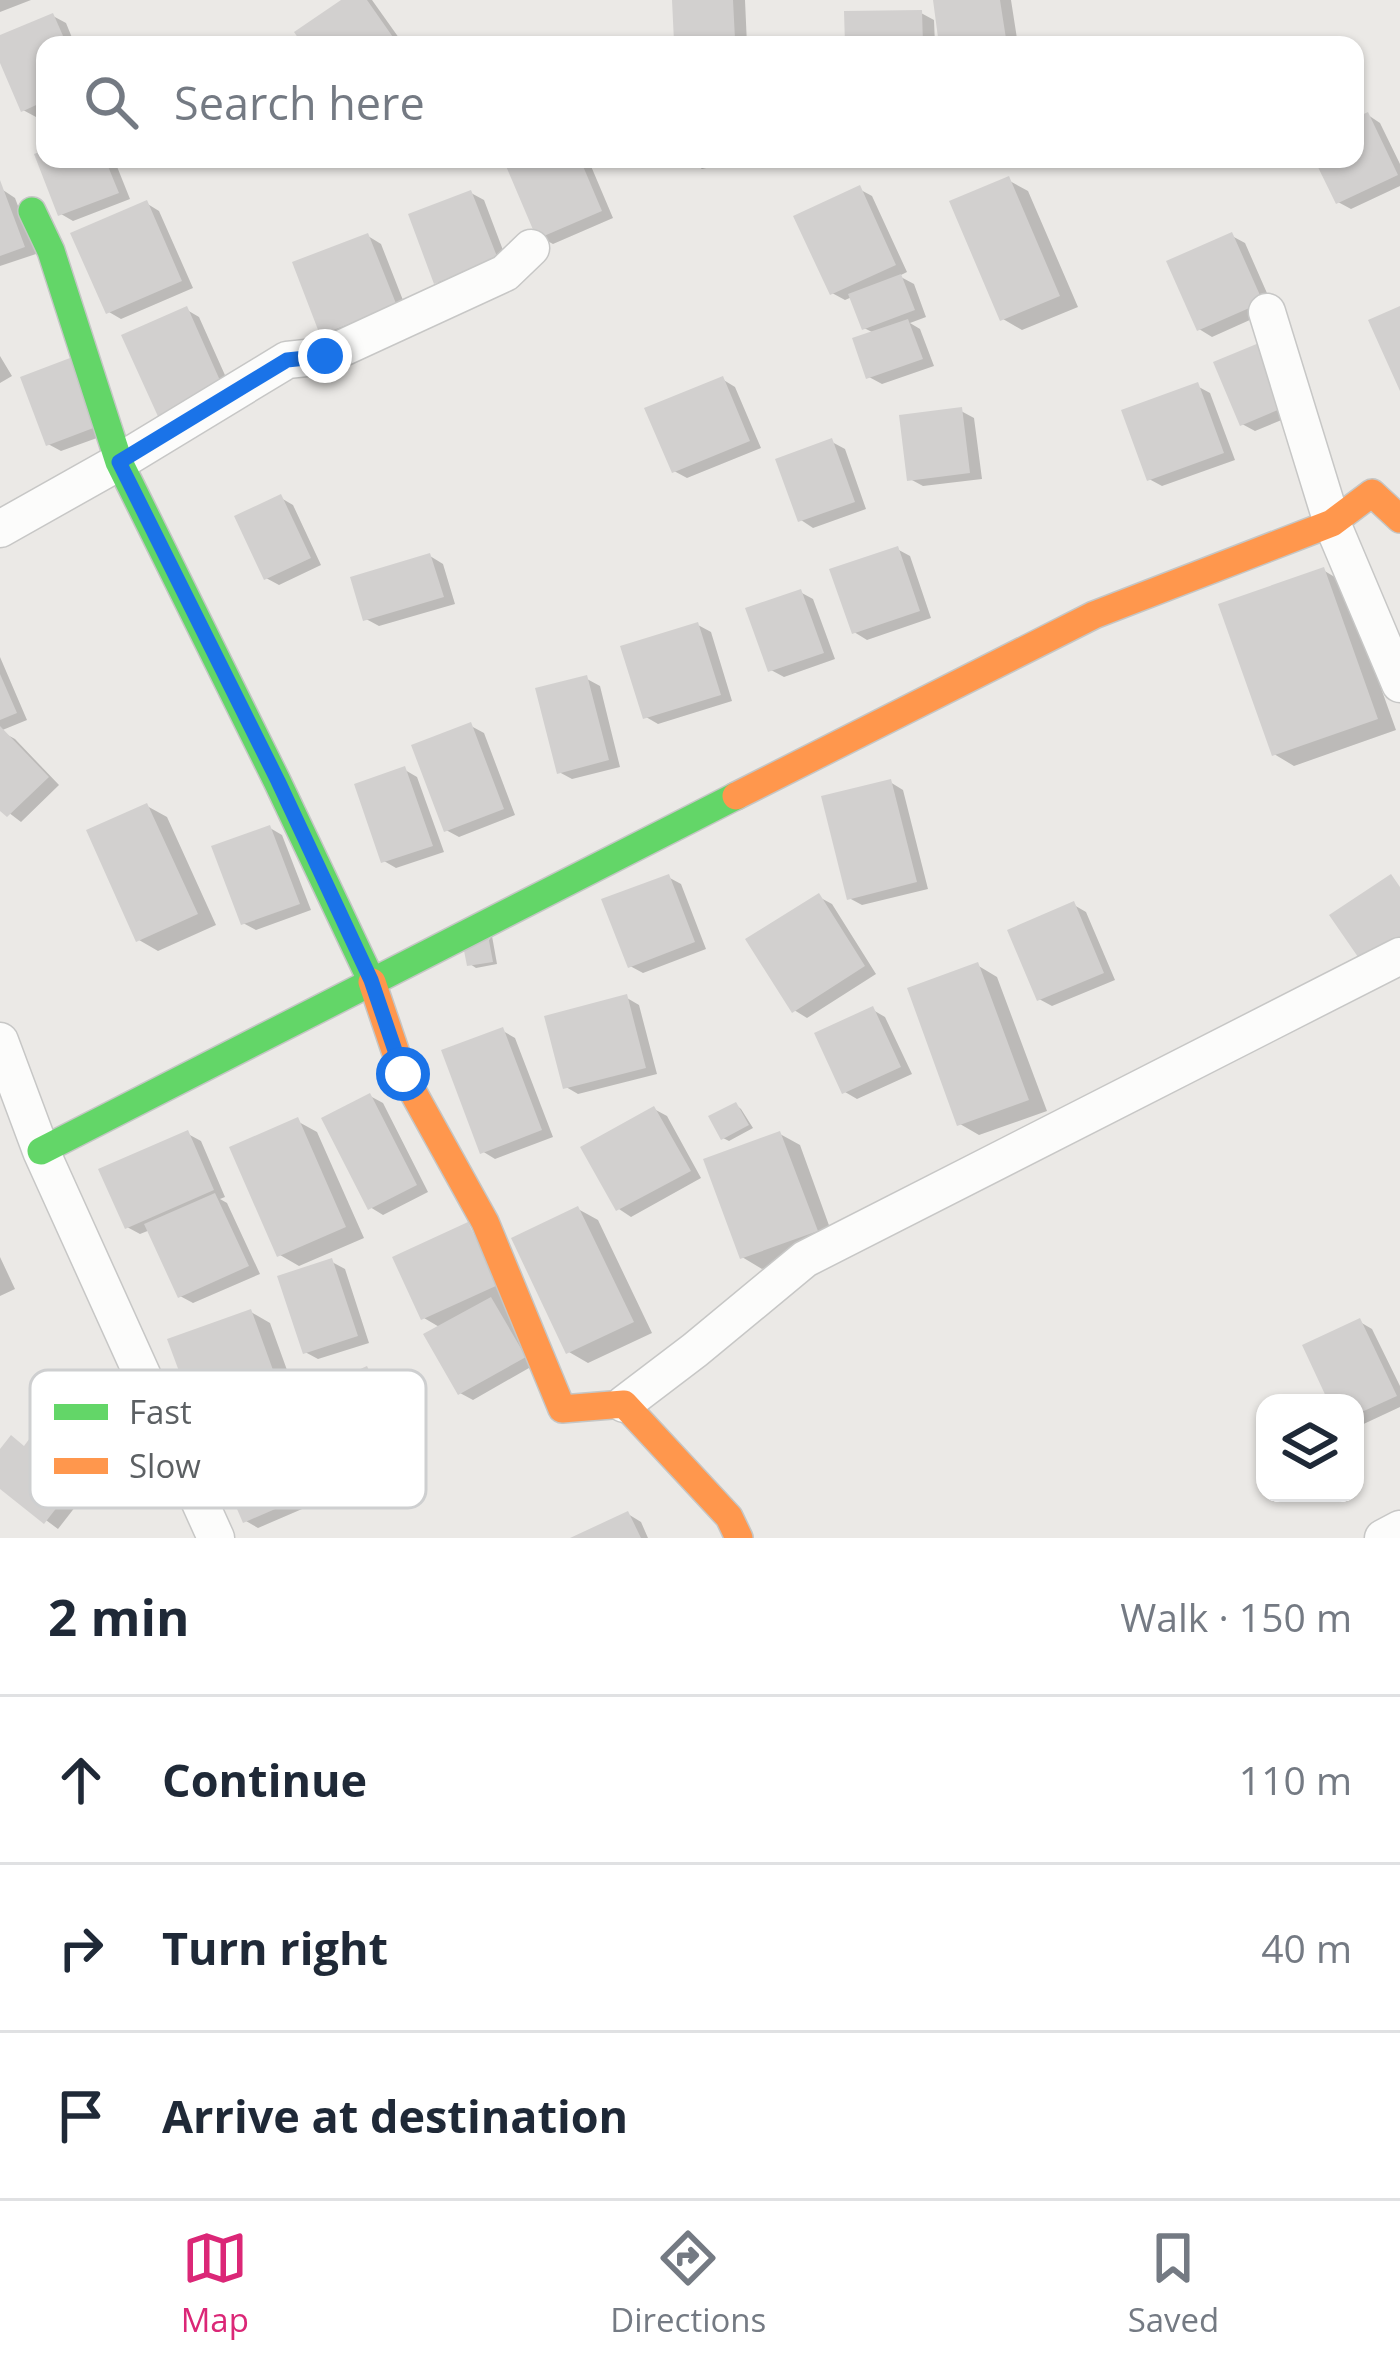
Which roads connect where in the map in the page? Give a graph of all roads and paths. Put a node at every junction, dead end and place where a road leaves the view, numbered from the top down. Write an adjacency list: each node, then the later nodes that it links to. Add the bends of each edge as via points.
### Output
1 (32, 211): 4 (street)
2 (531, 248): 4 (street, via 505,273 325,356 287,360)
3 (1267, 311): 6 (street)
4 (119, 462): 7 (street); 10 (street)
5 (1400, 519): 6 (street, via 1372,493)
6 (1332, 523): 8 (street); 10 (street, via 1094,615)
7 (0, 529)
8 (1400, 684)
9 (1400, 956): 14 (street, via 806,1258)
10 (371, 980): 12 (street); 14 (street, via 403,1074 485,1222 562,1409)
11 (0, 1041): 12 (street)
12 (41, 1150): 13 (street)
13 (140, 1370)
14 (624, 1404): 18 (street, via 729,1517)
15 (202, 1508): 17 (street)
16 (1400, 1528): 19 (street)
17 (216, 1538)
18 (739, 1538)
19 (1383, 1538)

